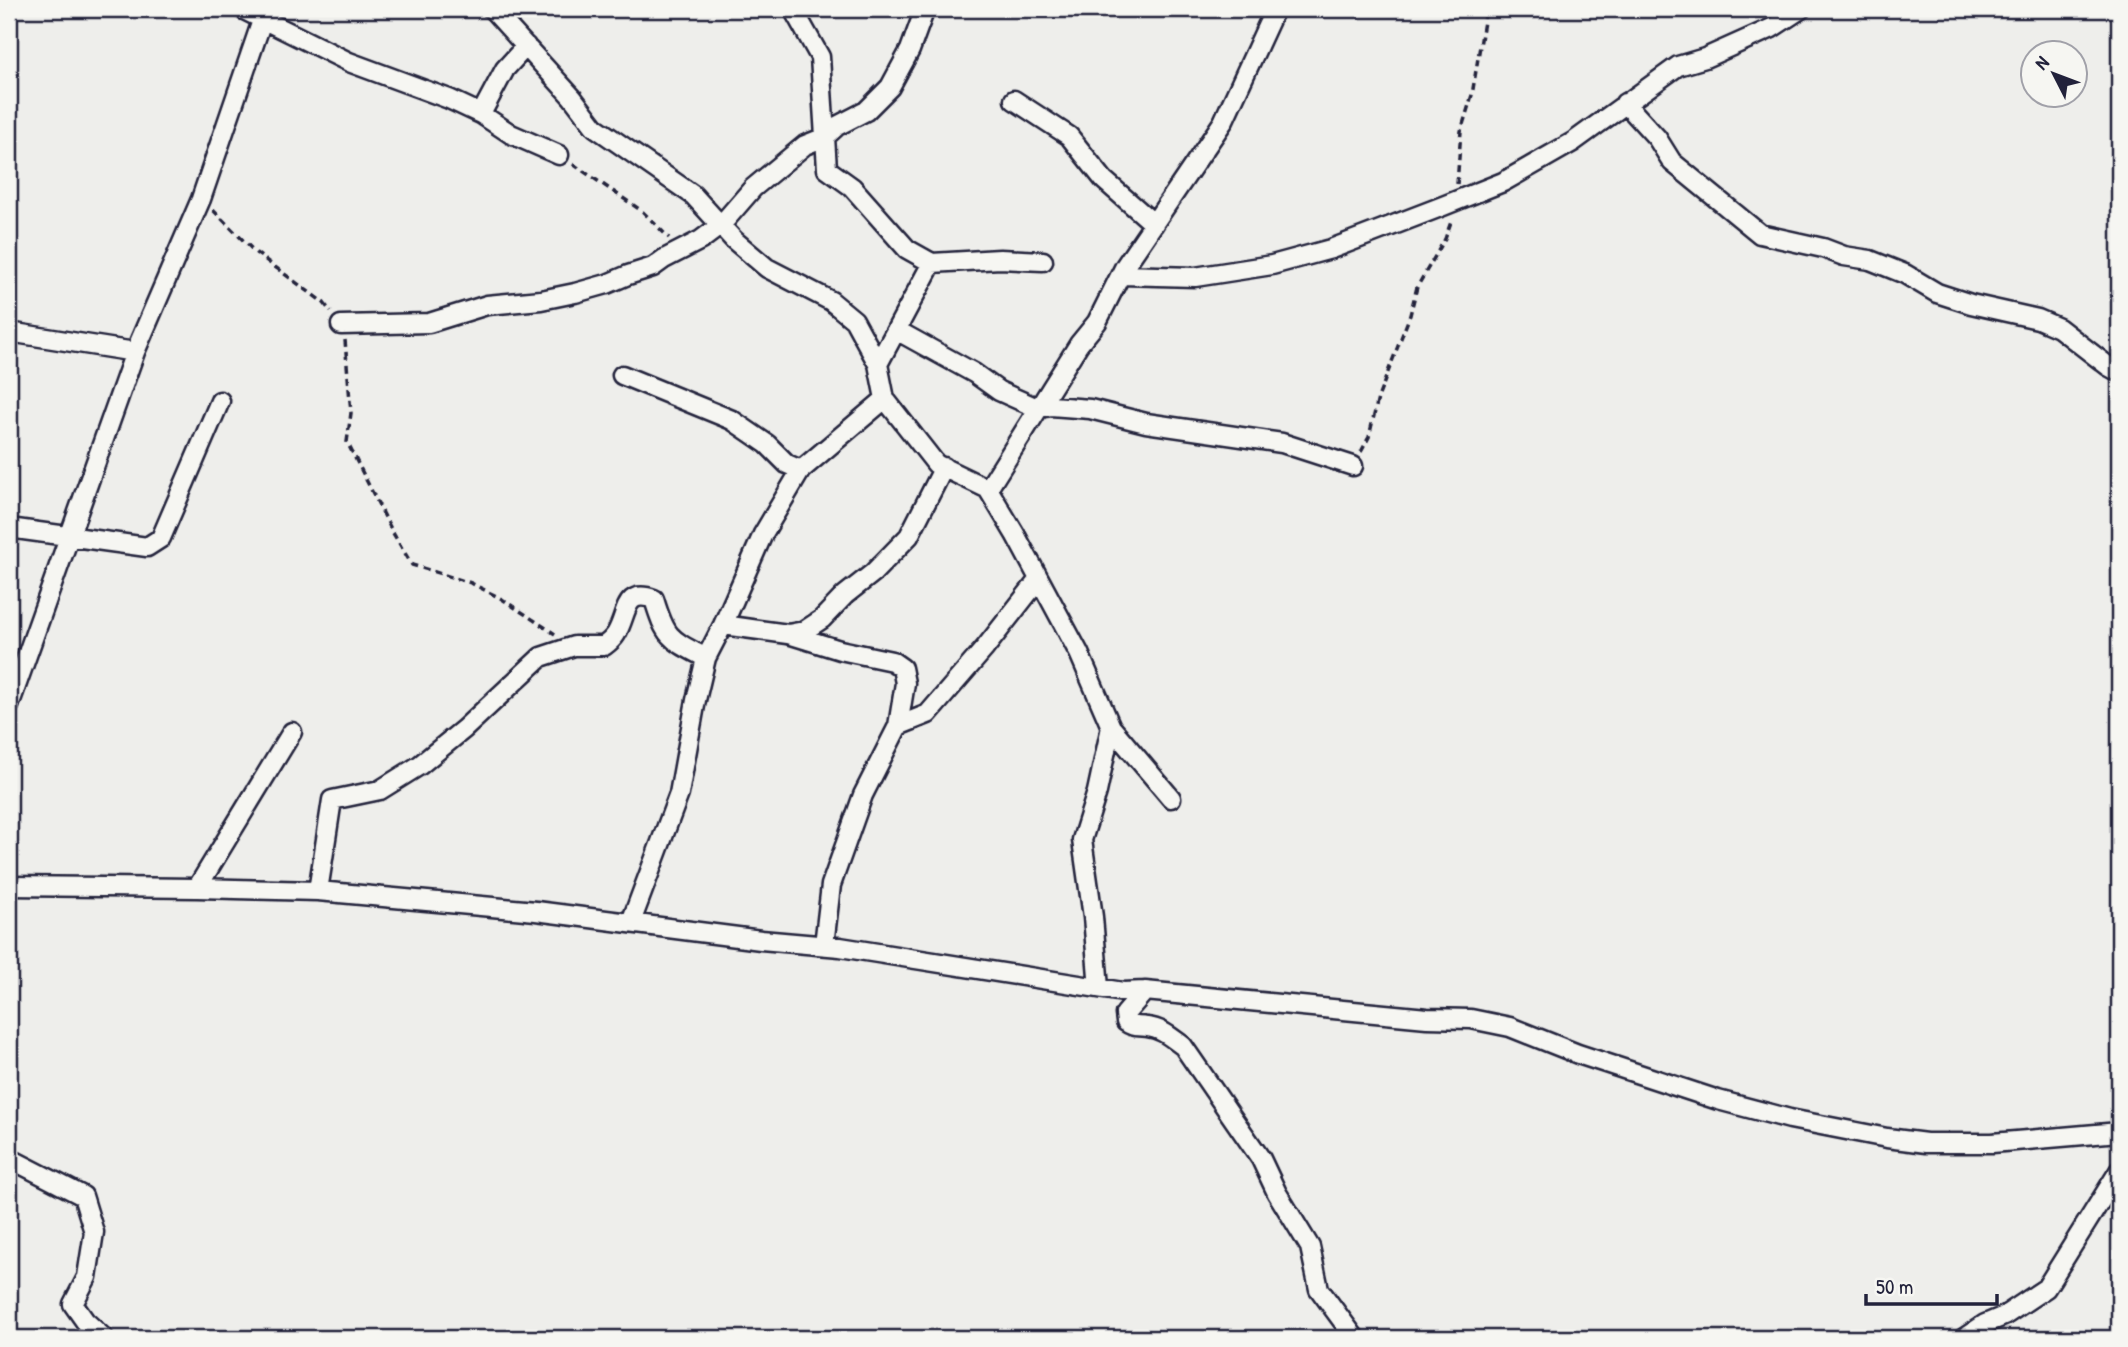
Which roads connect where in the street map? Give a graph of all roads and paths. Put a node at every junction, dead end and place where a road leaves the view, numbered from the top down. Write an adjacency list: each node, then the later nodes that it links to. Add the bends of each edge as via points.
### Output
1 (242, 9): 8 (street)
2 (492, 9): 9 (street)
3 (793, 9): 13 (street, via 820,57)
4 (925, 9): 13 (street, via 890,87 866,111)
5 (1275, 9): 17 (street, via 1223,122)
6 (1486, 9): 16 (path, via 1472,95 1461,131)
7 (1801, 9): 11 (street, via 1772,28 1678,66)
8 (265, 14): 12 (street, via 349,62); 15 (street)
9 (526, 46): 12 (street, via 505,69); 18 (street, via 595,127 693,195)
10 (1014, 100): 17 (street, via 1069,136 1104,180)
11 (1625, 103): 16 (street, via 1573,142 1503,182); 28 (street, via 1672,162 1760,234 1870,260 1937,293 2038,319 2059,328)
12 (481, 114): 14 (street, via 511,134)
13 (825, 137): 18 (street, via 785,160); 21 (street, via 827,169 852,187 907,249)
14 (559, 155): 19 (path, via 642,211)
15 (201, 199): 23 (path, via 256,253 324,303); 26 (street)
16 (1456, 201): 22 (street, via 1331,249 1272,265 1195,277); 33 (path, via 1445,239 1417,287 1369,437)
17 (1154, 224): 22 (street)
18 (721, 225): 19 (street); 27 (street, via 767,268 831,301 854,320)
19 (681, 251): 23 (street, via 653,267 575,293 487,304 429,323)
20 (1043, 261): 21 (street)
21 (932, 263): 24 (street)
22 (1121, 275): 32 (street, via 1097,322)
23 (341, 325): 42 (path, via 351,413 348,442 412,565 471,583)
24 (898, 331): 27 (street); 32 (street, via 999,391)
25 (9, 332): 26 (street)
26 (135, 352): 38 (street)
27 (878, 364): 30 (street)
28 (2119, 372)
29 (622, 375): 35 (street, via 732,420)
30 (885, 399): 34 (street, via 936,464); 35 (street)
31 (220, 401): 38 (street, via 160,538 147,547)
32 (1037, 408): 33 (street, via 1090,409 1282,443); 36 (street)
33 (1353, 466)
34 (944, 467): 36 (street); 41 (street, via 909,536 822,620)
35 (801, 470): 40 (street, via 763,534)
36 (988, 489): 39 (street)
37 (9, 528): 38 (street)
38 (71, 535): 44 (street)
39 (1039, 579): 45 (street, via 929,714); 46 (street, via 1079,653)
40 (723, 625): 41 (street); 43 (street)
41 (788, 634): 45 (street, via 902,668 905,683)
42 (573, 646): 43 (street, via 604,646 615,635 629,603 642,594 654,598 672,640); 51 (street, via 541,657 420,765 380,790 332,800)
43 (706, 658): 52 (street, via 679,794)
44 (9, 706)
45 (898, 726): 53 (street, via 863,795 831,885)
46 (1111, 727): 48 (street); 54 (street, via 1082,840)
47 (292, 732): 50 (street)
48 (1171, 798)
49 (9, 886): 50 (street)
50 (197, 888): 51 (street)
51 (318, 891): 52 (street)
52 (631, 922): 53 (street)
53 (824, 945): 54 (street)
54 (1099, 989): 55 (street)
55 (1145, 991): 56 (street, via 1471,1019 1510,1027 1718,1100 1887,1138 1992,1143); 60 (street, via 1125,1014 1126,1022 1133,1028 1166,1033 1183,1046 1261,1158 1310,1247 1319,1289)
56 (2119, 1132)
57 (9, 1158): 59 (street, via 83,1196 94,1232 87,1277 73,1304)
58 (2119, 1171): 61 (street, via 2046,1288)
59 (104, 1338)
60 (1355, 1338)
61 (1964, 1338)

